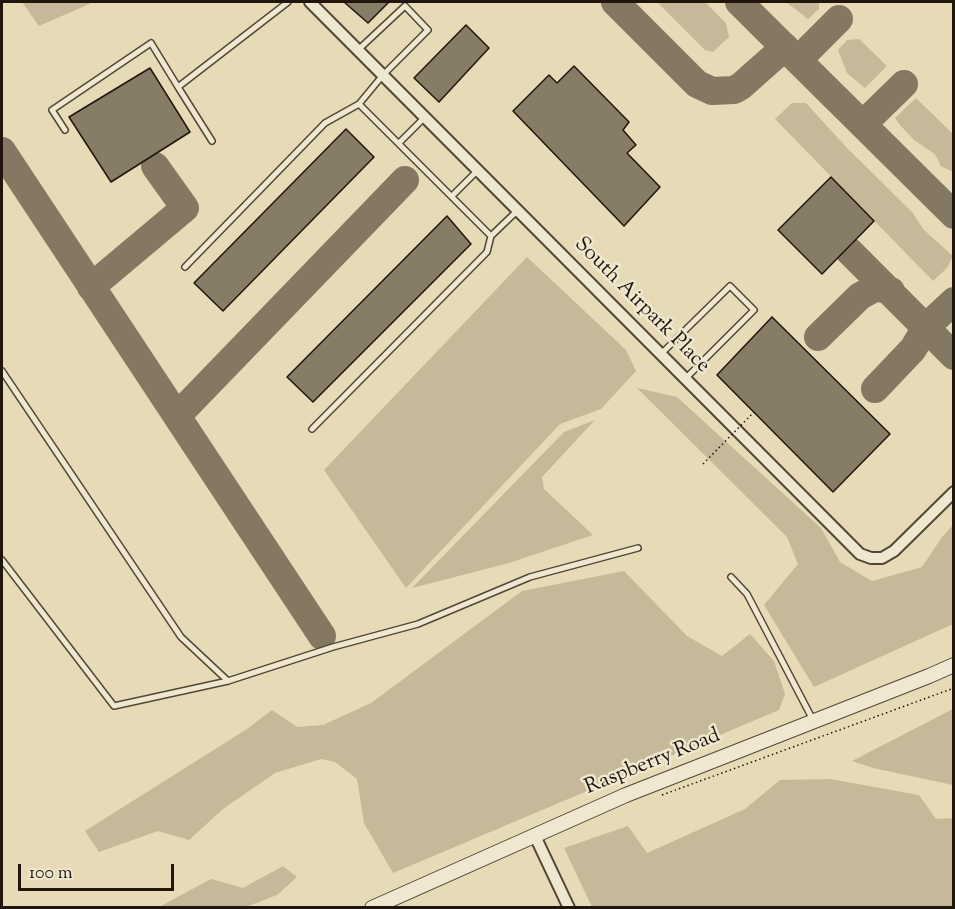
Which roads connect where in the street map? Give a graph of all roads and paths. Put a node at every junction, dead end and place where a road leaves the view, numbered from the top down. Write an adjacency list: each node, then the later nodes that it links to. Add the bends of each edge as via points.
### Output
1 (288, 2): 5 (lane)
2 (310, 2): 3 (street, South Airpark Place)
3 (358, 50): 4 (street, South Airpark Place); 4 (lane, via 405,6 428,30)
4 (383, 75): 6 (lane); 7 (street, South Airpark Place)
5 (178, 87): 8 (lane, via 151,44 52,110); 9 (lane)
6 (359, 104): 10 (lane); 15 (lane, via 324,123)
7 (425, 117): 10 (lane); 11 (street, South Airpark Place)
8 (65, 130)
9 (212, 141)
10 (399, 143): 12 (lane)
11 (478, 170): 12 (lane); 13 (street, South Airpark Place)
12 (452, 196): 14 (lane)
13 (518, 210): 14 (lane); 16 (street, South Airpark Place)
14 (491, 236): 20 (lane, via 487,252)
15 (185, 267)
16 (661, 354): 18 (street, South Airpark Place); 18 (lane, via 729,286 754,310)
17 (2, 371): 27 (lane, via 181,637)
18 (686, 378): 22 (street, South Airpark Place, via 860,554 882,558 894,551)
19 (754, 412): 21 (path, bridge)
20 (312, 429)
21 (703, 464)
22 (954, 492)
23 (638, 549): 27 (lane, via 530,577 418,624)
24 (2, 560): 27 (lane, via 114,706)
25 (730, 577): 29 (lane, via 747,594)
26 (954, 665): 29 (street, Raspberry Road)
27 (228, 681)
28 (954, 688): 30 (path)
29 (813, 721): 31 (street, Raspberry Road, via 626,795)
30 (655, 798)
31 (535, 836): 32 (street, Raspberry Road); 33 (street)
32 (372, 908)
33 (569, 908)

